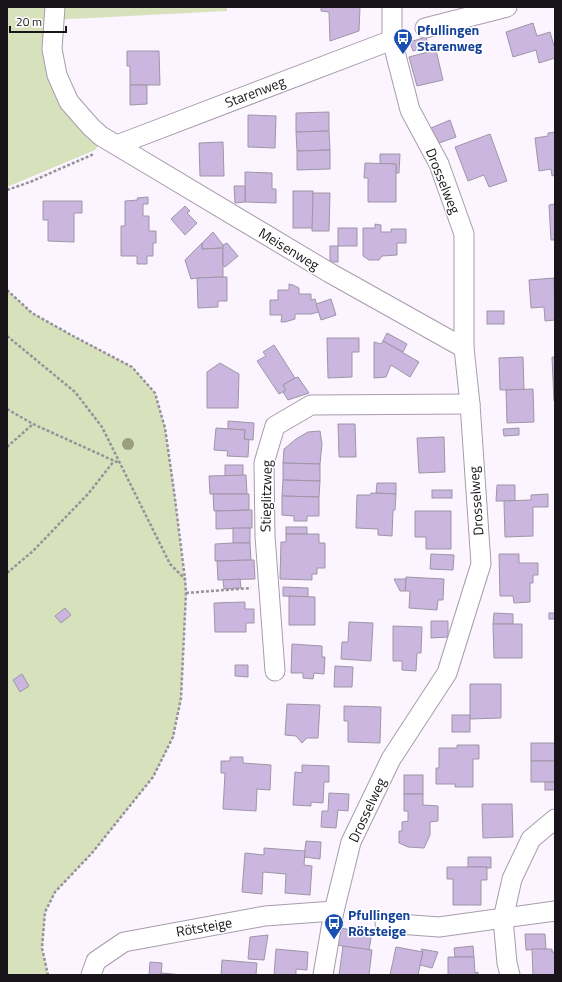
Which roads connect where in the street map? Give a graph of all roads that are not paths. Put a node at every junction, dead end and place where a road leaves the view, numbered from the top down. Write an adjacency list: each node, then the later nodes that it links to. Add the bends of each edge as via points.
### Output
1 (55, 7): 6 (street, Meisenweg, via 52,49 57,75 69,102 101,136)
2 (392, 7): 5 (street, Drosselweg)
3 (507, 7): 4 (street)
4 (425, 28)
5 (392, 40): 6 (street, Starenweg); 7 (street, Drosselweg, via 410,110 439,164 464,234)
6 (117, 145): 7 (street, Meisenweg, via 330,274)
7 (464, 348): 8 (street, Drosselweg)
8 (470, 404): 9 (street, Stieglitzweg, via 311,405 275,426 264,463 265,536); 11 (street, Drosselweg, via 480,564 448,674 391,759 354,835)
9 (275, 671)
10 (555, 818): 13 (street, via 531,839 512,879)
11 (334, 911): 15 (street, Rötsteige, via 265,916 124,942 96,961); 16 (street, Drosselweg)
12 (555, 911): 13 (street)
13 (503, 919): 14 (street, via 439,927); 17 (street)
14 (385, 923)
15 (91, 975)
16 (323, 975)
17 (510, 975)

